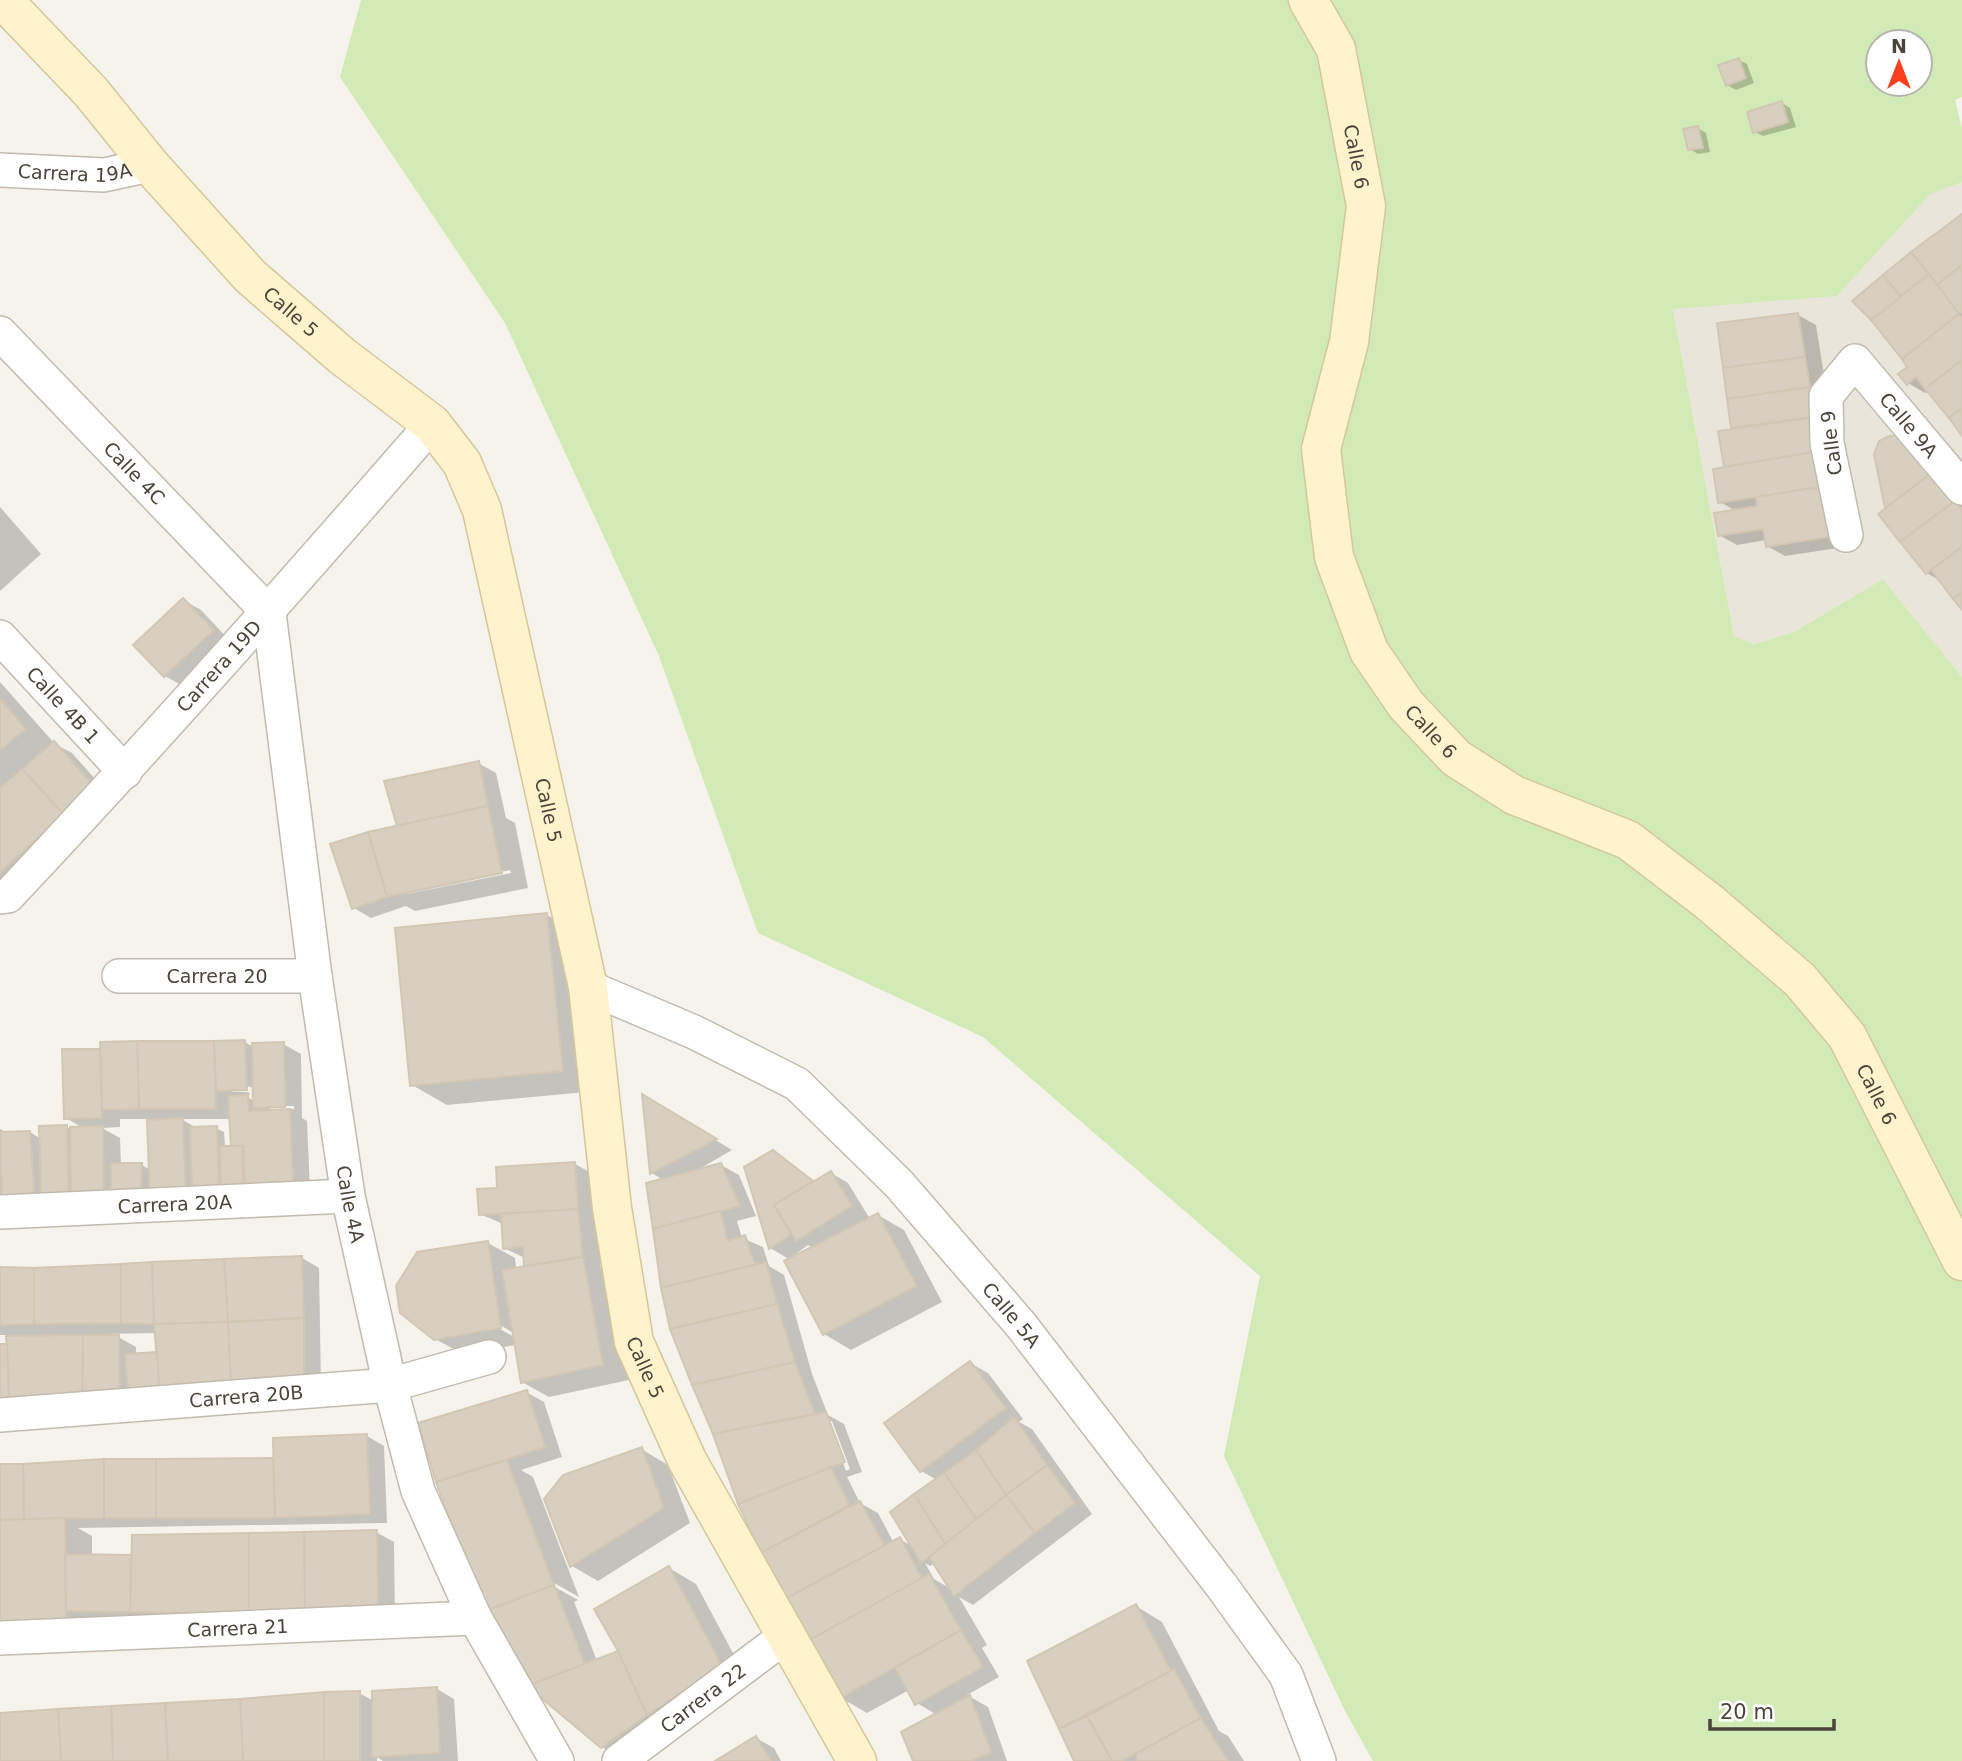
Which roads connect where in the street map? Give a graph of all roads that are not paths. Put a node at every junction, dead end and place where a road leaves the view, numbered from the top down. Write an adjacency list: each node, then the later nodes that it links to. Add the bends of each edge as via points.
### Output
1 (4, 0): 3 (street, Calle 5, via 91,92)
2 (1308, 0): 19 (street, Calle 6, via 1336,49 1366,206 1349,342 1321,449 1334,557 1369,651 1406,705 1456,758 1514,795 1628,840 1800,980 1847,1037)
3 (150, 165): 4 (street, Carrera 19A, via 104,175); 7 (street, Calle 5, via 250,276 342,356)
4 (0, 170)
5 (0, 333): 10 (street, Calle 4C)
6 (1854, 361): 8 (street, Calle 9A); 9 (street, Calle 9, via 1826,396 1827,443)
7 (432, 424): 10 (street, Carrera 19D); 16 (street, Calle 5, via 462,463 482,509)
8 (1962, 488)
9 (1846, 535)
10 (269, 612): 12 (street, Carrera 19D); 15 (street, Calle 4A)
11 (0, 637): 12 (street, Calle 4B 1)
12 (125, 772): 13 (street, Carrera 19D, via 8,896)
13 (0, 898)
14 (119, 976): 15 (street, Carrera 20)
15 (315, 976): 17 (street, Calle 4A)
16 (588, 987): 24 (street, Calle 5, via 611,1208 634,1342 687,1460); 29 (street, Calle 5A, via 694,1032 797,1084 899,1184 1021,1325 1229,1596 1286,1675)
17 (348, 1195): 18 (street, Carrera 20A); 21 (street, Calle 4A)
18 (0, 1212)
19 (1962, 1261)
20 (489, 1357): 21 (street, Carrera 20B)
21 (390, 1385): 22 (street, Carrera 20B); 23 (street, Calle 4A, via 418,1491)
22 (0, 1415)
23 (475, 1618): 25 (street, Carrera 21); 26 (street, Calle 4A)
24 (788, 1635): 27 (street, Carrera 22); 28 (street, Calle 5)
25 (0, 1638)
26 (557, 1761)
27 (619, 1761)
28 (857, 1761)
29 (1319, 1761)

